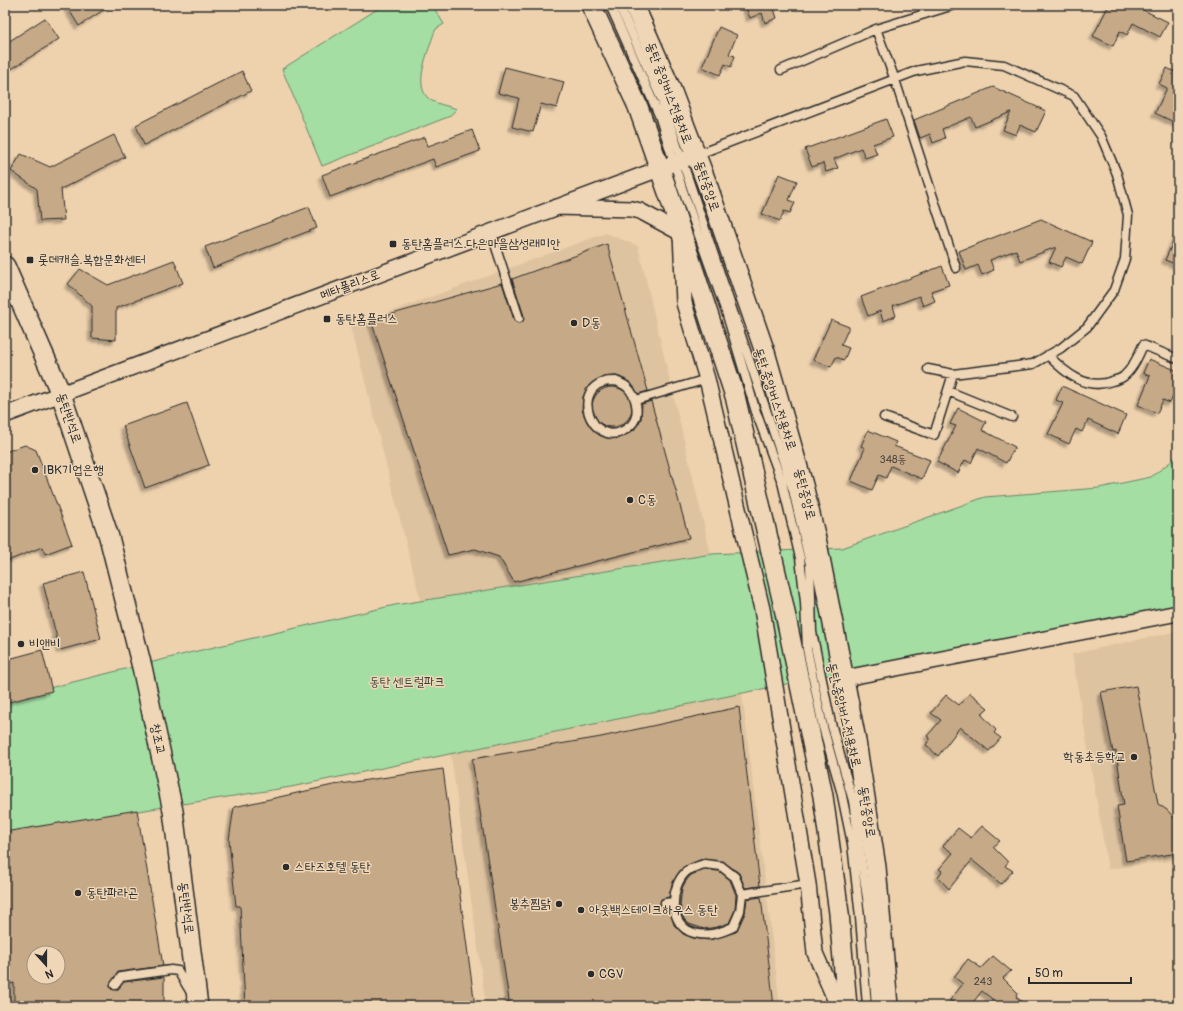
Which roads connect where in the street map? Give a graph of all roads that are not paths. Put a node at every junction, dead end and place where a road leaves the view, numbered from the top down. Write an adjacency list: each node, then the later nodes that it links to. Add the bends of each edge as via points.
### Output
1 (592, 5): 9 (street, 동탄중앙로, via 638,107)
2 (610, 5): 9 (lane, 동탄 중앙버스전용차로)
3 (619, 5): 9 (lane, 동탄 중앙버스전용차로, via 661,98)
4 (634, 5): 9 (street, 동탄중앙로, via 670,87)
5 (954, 5): 6 (lane)
6 (876, 29): 7 (lane); 8 (lane)
7 (781, 70)
8 (895, 80): 9 (lane); 14 (lane); 16 (lane, via 916,71 964,61 1004,65 1074,96 1101,136 1118,174 1128,215 1125,259 1114,290 1087,327)
9 (678, 161): 10 (street, 메타폴리스로); 12 (street, 동탄중앙로); 29 (street, 동탄중앙로, via 765,352 817,543); 37 (lane, 동탄 중앙버스전용차로, via 763,432 782,482 800,558 807,649 852,844); 38 (lane, 동탄 중앙버스전용차로, via 788,474 810,564 812,632 831,723 853,802 869,912)
10 (557, 207): 11 (street, 메타폴리스로); 12 (street, via 632,209)
11 (491, 232): 15 (lane); 22 (street, 메타폴리스로)
12 (681, 233): 20 (street, 동탄중앙로, via 684,303); 36 (street, 동탄중앙로, via 735,396 783,603 823,796 839,913)
13 (5, 266): 22 (street, 동탄반석로)
14 (956, 268)
15 (519, 318)
16 (1048, 355): 17 (lane, via 1064,372 1082,381 1104,385 1123,377 1136,362 1143,345); 19 (lane, via 1033,364)
17 (1178, 359)
18 (928, 369): 19 (lane)
19 (953, 374): 21 (lane)
20 (707, 379): 23 (lane); 31 (street, 동탄중앙로, via 761,604)
21 (948, 391): 25 (lane, via 934,435); 26 (lane)
22 (61, 394): 24 (street, 메타폴리스로); 28 (street, 동탄반석로, via 109,537)
23 (636, 400): 23 (lane, via 628,387 616,381 604,382 593,389 586,400 584,415 595,427 606,433 620,433 632,425 637,413)
24 (5, 414)
25 (884, 417)
26 (1012, 417)
27 (1178, 614): 29 (street)
28 (142, 667): 30 (street, 창조교)
29 (845, 678): 39 (street, 동탄중앙로, via 876,867)
30 (173, 811): 34 (street, 동탄반석로)
31 (808, 884): 32 (lane); 35 (street, 동탄중앙로, via 815,953)
32 (742, 894): 32 (lane, via 735,877 721,866 704,864 687,871 676,886 669,903 678,921 693,933 713,935 733,927 740,911)
33 (116, 985): 34 (lane, via 121,977 128,975 178,971)
34 (198, 1006)
35 (838, 1006)
36 (847, 1006)
37 (867, 1006)
38 (876, 1006)
39 (888, 1006)

